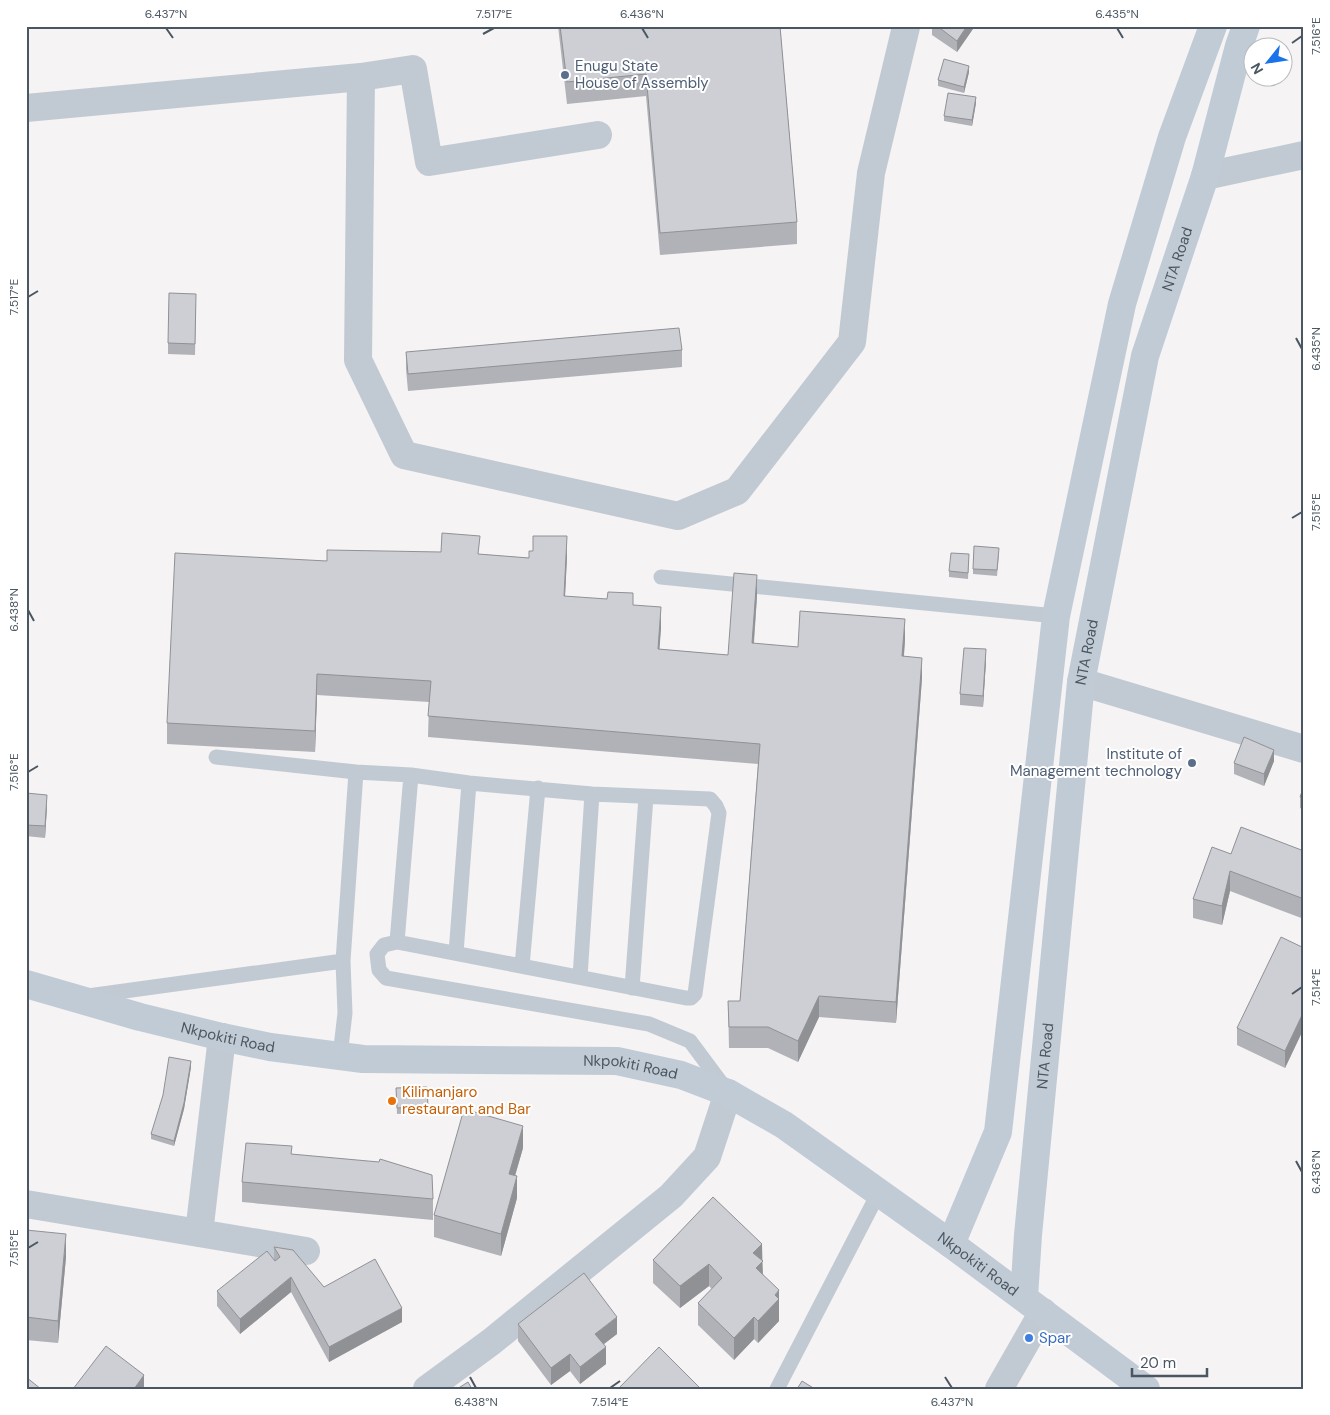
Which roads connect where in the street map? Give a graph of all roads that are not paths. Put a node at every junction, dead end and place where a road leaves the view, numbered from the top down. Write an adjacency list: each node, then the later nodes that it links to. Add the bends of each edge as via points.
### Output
1 (1213, 26): 10 (main road, via 1172,137 1122,304)
2 (1246, 26): 8 (main road, NTA Road)
3 (906, 27): 4 (street, via 872,174 852,342 737,491 678,516 404,455 358,360)
4 (360, 77): 5 (street); 6 (street, via 413,69 429,162)
5 (26, 108)
6 (598, 135)
7 (1304, 155): 8 (street)
8 (1204, 176): 11 (main road, NTA Road, via 1146,356)
9 (661, 577): 10 (lane)
10 (1056, 616): 34 (main road, via 998,1132)
11 (1081, 682): 12 (street); 36 (main road, NTA Road, via 1030,1215)
12 (1304, 749)
13 (216, 757): 14 (lane)
14 (356, 772): 15 (lane); 22 (lane)
15 (411, 775): 16 (lane); 20 (lane)
16 (469, 783): 17 (lane); 21 (lane)
17 (538, 788): 18 (lane); 23 (lane)
18 (592, 794): 19 (lane); 24 (lane)
19 (646, 796): 26 (lane); 26 (lane, via 710,799 719,813 695,994 686,998)
20 (396, 942): 21 (lane); 30 (lane, via 384,945 377,954 379,970 386,978 649,1024 690,1041)
21 (456, 953): 23 (lane)
22 (342, 961): 27 (lane); 29 (lane, via 345,1014)
23 (522, 966): 24 (lane)
24 (580, 977): 26 (lane)
25 (26, 984): 27 (main road, Nkpokiti Road)
26 (632, 988)
27 (74, 998): 28 (main road, Nkpokiti Road)
28 (222, 1037): 29 (main road, Nkpokiti Road); 33 (street)
29 (340, 1056): 30 (main road, Nkpokiti Road, via 410,1061 617,1061 682,1075)
30 (728, 1093): 31 (main road, Nkpokiti Road, via 784,1125); 37 (street, via 707,1157 671,1196 492,1342)
31 (879, 1192): 34 (main road, Nkpokiti Road); 38 (lane)
32 (26, 1204): 33 (street)
33 (199, 1233): 35 (street)
34 (951, 1244): 36 (main road, Nkpokiti Road)
35 (306, 1251)
36 (1033, 1305): 39 (street); 40 (main road, Nkpokiti Road)
37 (426, 1389)
38 (777, 1389)
39 (999, 1389)
40 (1146, 1389)

